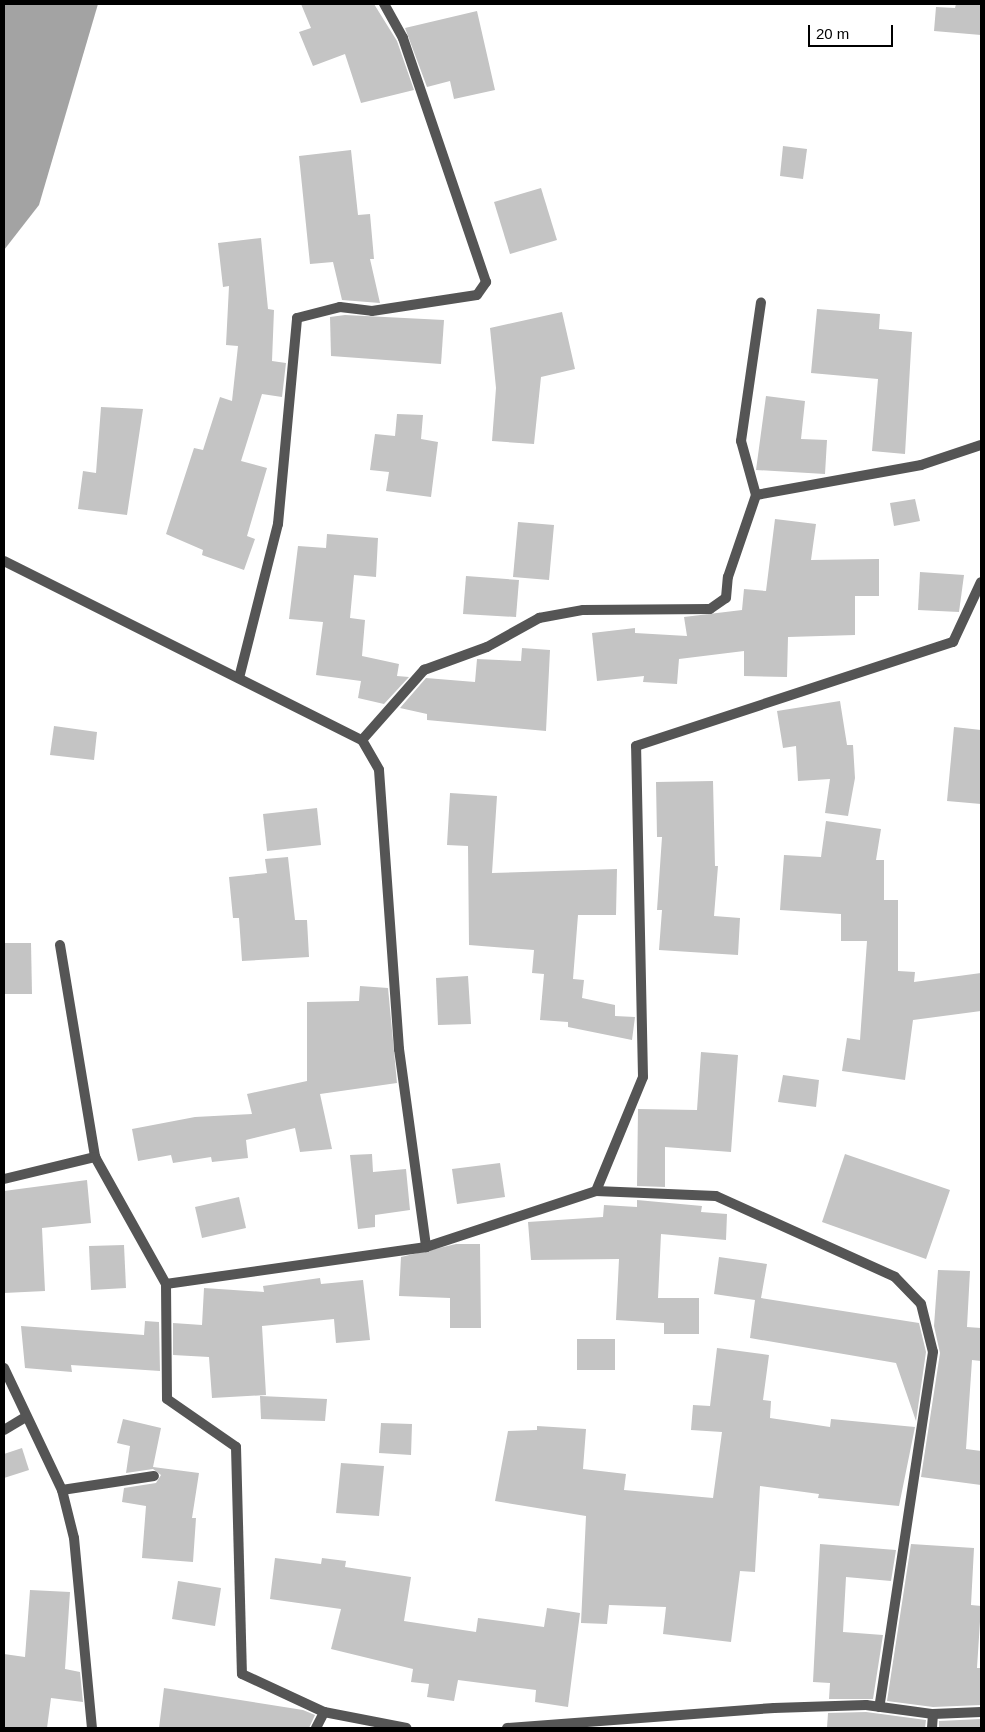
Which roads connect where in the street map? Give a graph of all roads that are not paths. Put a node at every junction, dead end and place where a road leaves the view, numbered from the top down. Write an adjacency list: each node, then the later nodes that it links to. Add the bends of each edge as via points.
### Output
1 (384, 4): 7 (street, via 403,38 486,282 477,295 372,311 340,307 297,318 278,524)
2 (761, 302): 4 (street, via 741,441)
3 (981, 445): 4 (street, via 921,465)
4 (756, 495): 8 (street, via 728,577 726,598 710,609 582,610 539,618 487,647 424,670)
5 (4, 561): 7 (street)
6 (981, 582): 12 (street, via 953,642 636,746 643,1077)
7 (239, 678): 8 (street)
8 (362, 740): 13 (street, via 379,770 399,1049)
9 (60, 944): 10 (street)
10 (95, 1158): 11 (street); 14 (street)
11 (4, 1179)
12 (596, 1191): 13 (street); 20 (street, via 716,1196 895,1277 921,1304 933,1352)
13 (426, 1247): 14 (street)
14 (166, 1284): 21 (street, via 167,1399 236,1447 242,1674)
15 (4, 1368): 16 (street)
16 (26, 1417): 17 (street); 19 (street)
17 (4, 1430)
18 (154, 1476): 19 (street)
19 (62, 1490): 24 (street, via 74,1538)
20 (879, 1707): 23 (street); 27 (street, via 774,1708)
21 (324, 1712): 25 (street); 26 (street)
22 (981, 1712): 23 (street)
23 (933, 1714): 28 (street)
24 (92, 1728)
25 (316, 1728)
26 (406, 1728)
27 (507, 1728)
28 (932, 1728)

